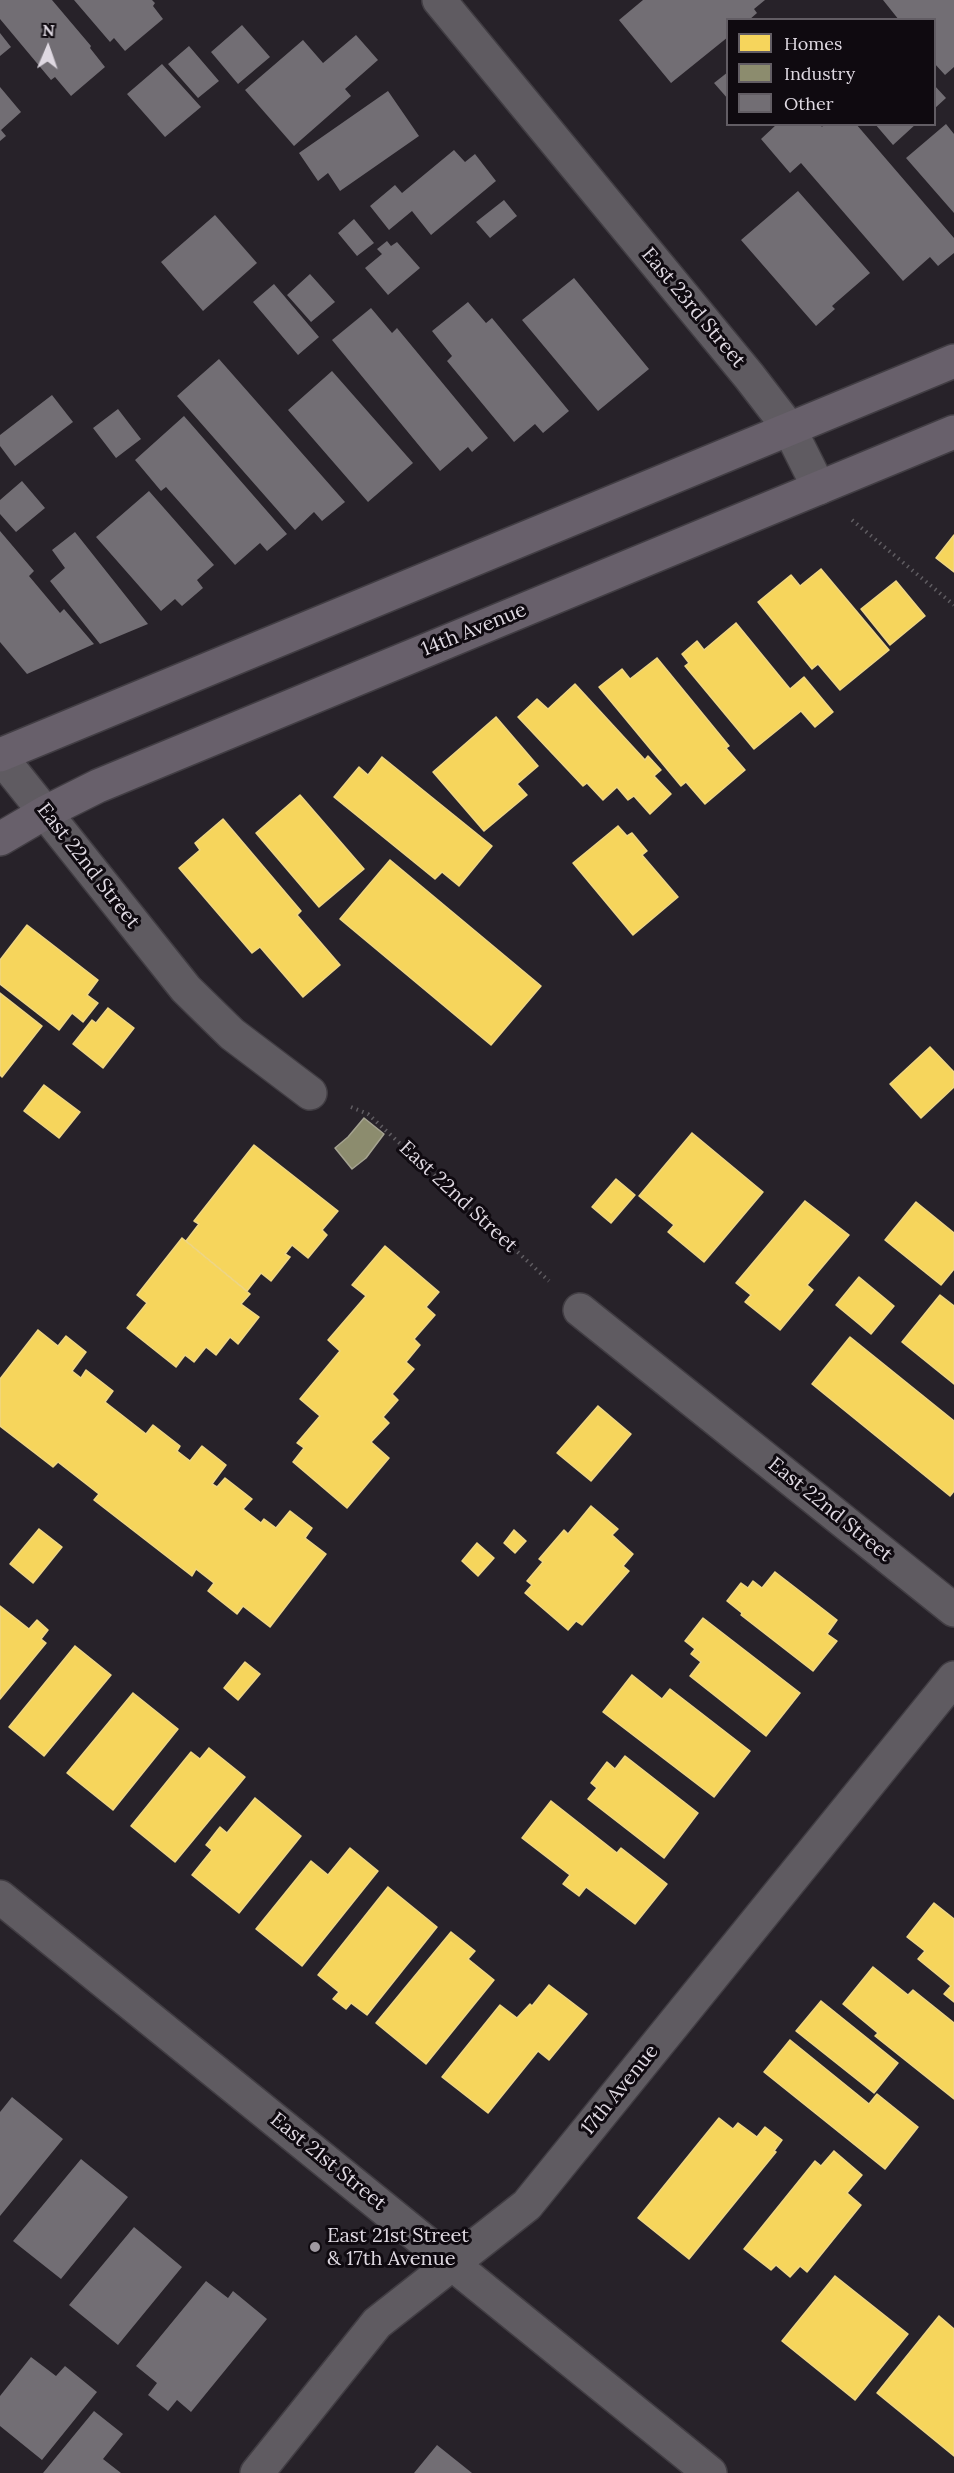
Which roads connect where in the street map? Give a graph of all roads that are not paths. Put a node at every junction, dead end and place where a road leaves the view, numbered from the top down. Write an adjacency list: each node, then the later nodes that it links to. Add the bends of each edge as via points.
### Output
1 (439, 0): 3 (street, East 23rd Street)
2 (954, 361): 3 (main road)
3 (789, 428): 5 (street, East 23rd Street); 6 (main road)
4 (954, 432): 5 (main road, 14th Avenue)
5 (819, 488): 7 (main road, 14th Avenue, via 98,786)
6 (0, 755): 7 (street, East 22nd Street)
7 (46, 812): 8 (main road, 14th Avenue); 9 (street, East 22nd Street, via 186,989 232,1034)
8 (0, 839)
9 (310, 1093)
10 (580, 1310): 11 (street, East 22nd Street)
11 (954, 1610)
12 (954, 1678): 14 (street, 17th Avenue, via 527,2205)
13 (0, 1897): 14 (street, East 21st Street)
14 (453, 2264): 15 (street, 17th Avenue, via 377,2323); 16 (street, East 21st Street)
15 (257, 2473)
16 (710, 2473)

